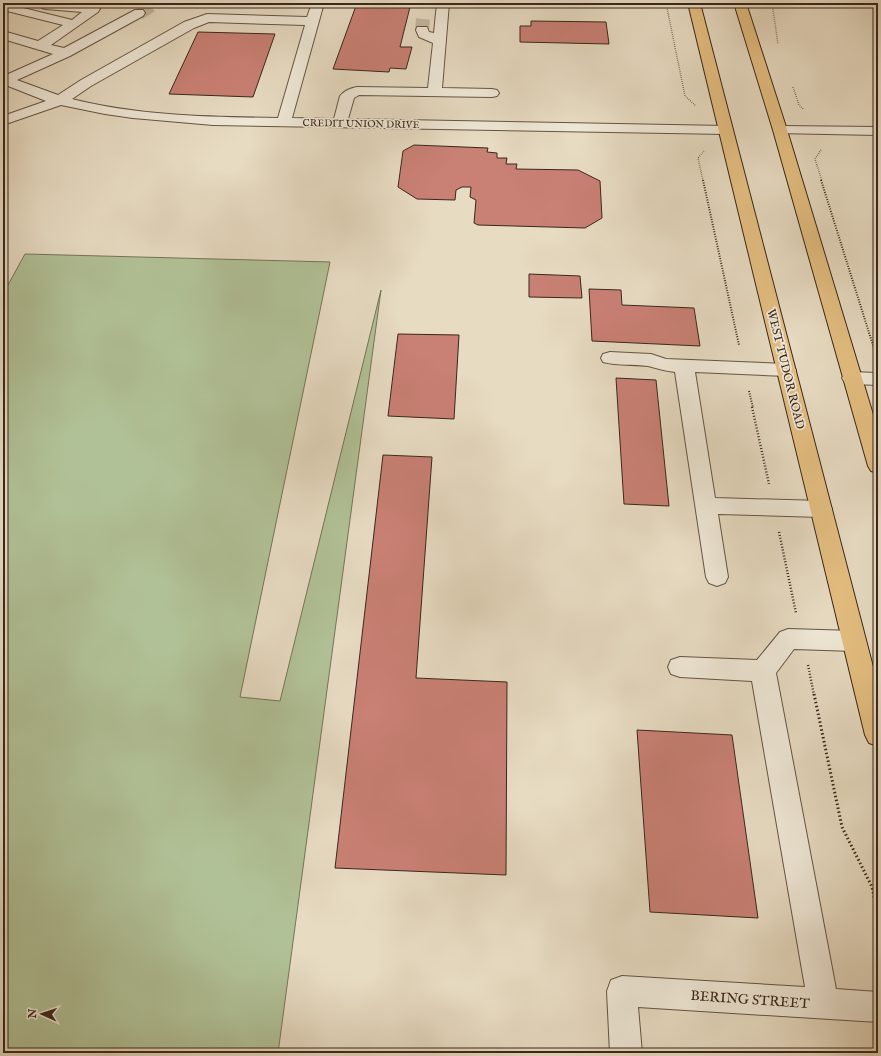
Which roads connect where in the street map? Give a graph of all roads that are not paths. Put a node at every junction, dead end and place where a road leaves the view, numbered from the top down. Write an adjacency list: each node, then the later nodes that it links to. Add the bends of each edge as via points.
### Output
1 (318, 3): 10 (street)
2 (694, 3): 25 (main road, WEST TUDOR ROAD)
3 (740, 3): 16 (main road)
4 (46, 5): 6 (street)
5 (3, 6): 11 (street)
6 (99, 6): 11 (street)
7 (439, 10): 14 (street)
8 (756, 11): 16 (main road)
9 (139, 13): 17 (street)
10 (312, 21): 21 (street, via 209,13 92,79); 23 (street)
11 (74, 24): 15 (street)
12 (422, 30): 14 (street, via 424,34)
13 (3, 35): 15 (street)
14 (440, 41): 19 (street)
15 (41, 45): 17 (street)
16 (756, 51): 26 (main road)
17 (65, 53): 18 (street)
18 (4, 79): 21 (street, CREDIT UNION DRIVE)
19 (435, 92): 20 (street); 24 (street, via 357,91 347,96)
20 (492, 93)
21 (61, 100): 22 (street); 23 (street, CREDIT UNION DRIVE, via 160,117)
22 (3, 121)
23 (284, 122): 24 (street, CREDIT UNION DRIVE)
24 (340, 123): 25 (street, CREDIT UNION DRIVE)
25 (726, 130): 30 (main road, WEST TUDOR ROAD)
26 (780, 130): 27 (street); 31 (main road)
27 (878, 131)
28 (610, 358): 29 (street, via 651,360 664,365)
29 (684, 366): 30 (street); 34 (street)
30 (786, 370): 35 (main road, WEST TUDOR ROAD)
31 (852, 378): 32 (street); 33 (main road)
32 (878, 379)
33 (878, 466)
34 (705, 506): 35 (street); 36 (street)
35 (821, 509): 37 (main road, WEST TUDOR ROAD)
36 (717, 577)
37 (854, 641): 39 (street, via 788,640); 40 (main road, WEST TUDOR ROAD)
38 (680, 668): 39 (street)
39 (763, 671): 41 (street)
40 (878, 736)
41 (823, 1003): 42 (street, BERING STREET); 43 (street, BERING STREET, via 622,991)
42 (878, 1006)
43 (626, 1053)

